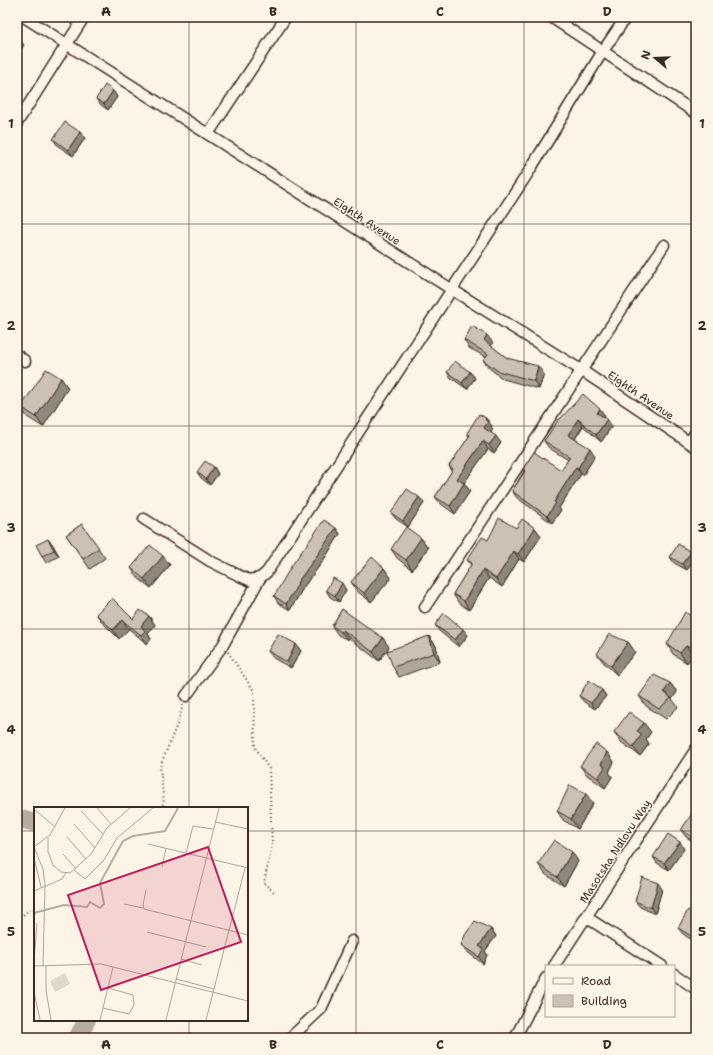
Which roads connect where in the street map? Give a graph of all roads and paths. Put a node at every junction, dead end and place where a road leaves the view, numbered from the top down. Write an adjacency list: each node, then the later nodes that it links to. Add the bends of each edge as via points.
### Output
1 (24, 17): 6 (street, Eighth Avenue)
2 (84, 17): 6 (street)
3 (286, 17): 10 (street)
4 (551, 17): 7 (street)
5 (626, 17): 7 (street)
6 (66, 45): 9 (street); 10 (street, Eighth Avenue)
7 (603, 51): 8 (street); 12 (street, via 528,174)
8 (696, 113)
9 (17, 123)
10 (208, 134): 12 (street, Eighth Avenue)
11 (664, 245): 13 (street)
12 (451, 289): 13 (street, Eighth Avenue); 17 (street, via 267,572)
13 (581, 370): 15 (street, Eighth Avenue); 18 (street)
14 (696, 432): 15 (street)
15 (692, 444)
16 (144, 519): 17 (street, via 210,561 249,580)
17 (260, 578): 19 (street)
18 (425, 608)
19 (223, 645): 20 (street); 23 (path, via 254,691 255,747 269,769 272,845 264,883)
20 (186, 696): 22 (path, via 160,767 164,803)
21 (696, 749): 25 (street, Masotsha Ndlovu Way)
22 (161, 807)
23 (275, 894)
24 (34, 910): 26 (path, via 29,910)
25 (586, 917): 28 (street, Masotsha Ndlovu Way); 29 (street)
26 (17, 920)
27 (352, 941): 33 (street, via 321,1009)
28 (555, 965)
29 (660, 965)
30 (675, 975): 32 (street)
31 (545, 980): 34 (street)
32 (696, 989)
33 (290, 1038)
34 (515, 1038)

